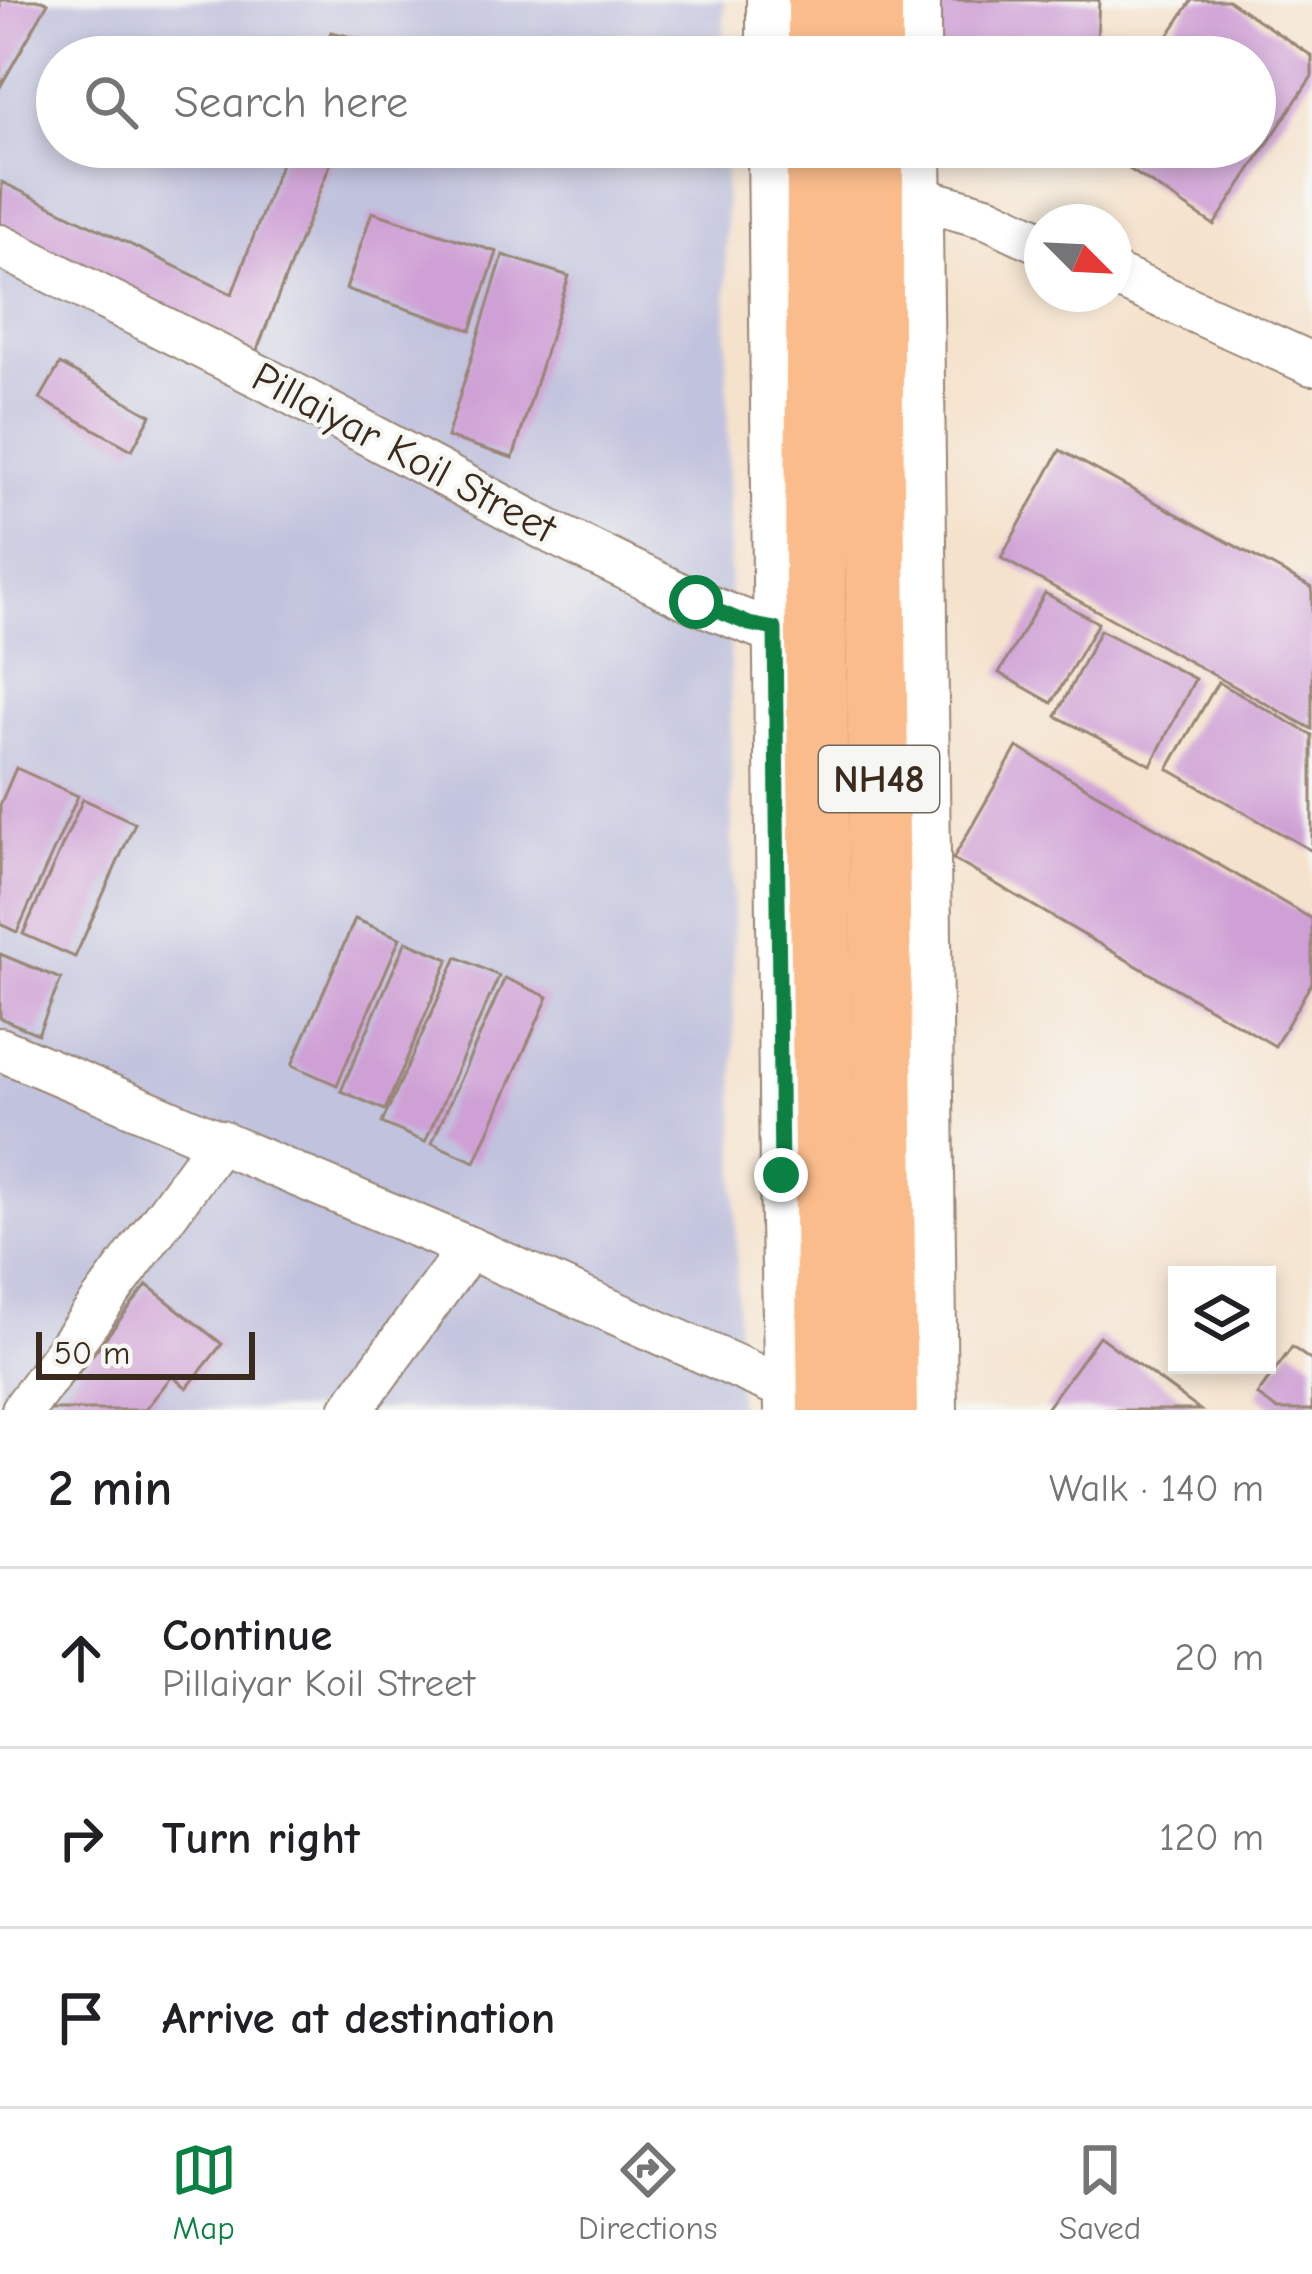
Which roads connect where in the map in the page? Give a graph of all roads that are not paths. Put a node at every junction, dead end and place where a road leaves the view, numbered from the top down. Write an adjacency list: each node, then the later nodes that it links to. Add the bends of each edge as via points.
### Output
1 (768, 0): 5 (street)
2 (818, 0): 6 (highway)
3 (872, 0): 7 (highway)
4 (919, 0): 8 (street)
5 (768, 36)
6 (818, 36)
7 (872, 36)
8 (919, 36)
9 (770, 168): 18 (street)
10 (816, 168): 18 (highway, NH48)
11 (872, 168): 25 (highway, NH48)
12 (920, 168): 13 (street)
13 (921, 199): 14 (street); 26 (street)
14 (1024, 235)
15 (0, 246): 18 (street, Pillaiyar Koil Street, via 711,609 749,624)
16 (1132, 283): 17 (street)
17 (1312, 364)
18 (796, 628): 22 (highway, NH48)
19 (5, 1064): 20 (street)
20 (220, 1141): 21 (street); 23 (street)
21 (469, 1248): 22 (street); 24 (street)
22 (807, 1404)
23 (23, 1410)
24 (351, 1410)
25 (887, 1410)
26 (936, 1410)

